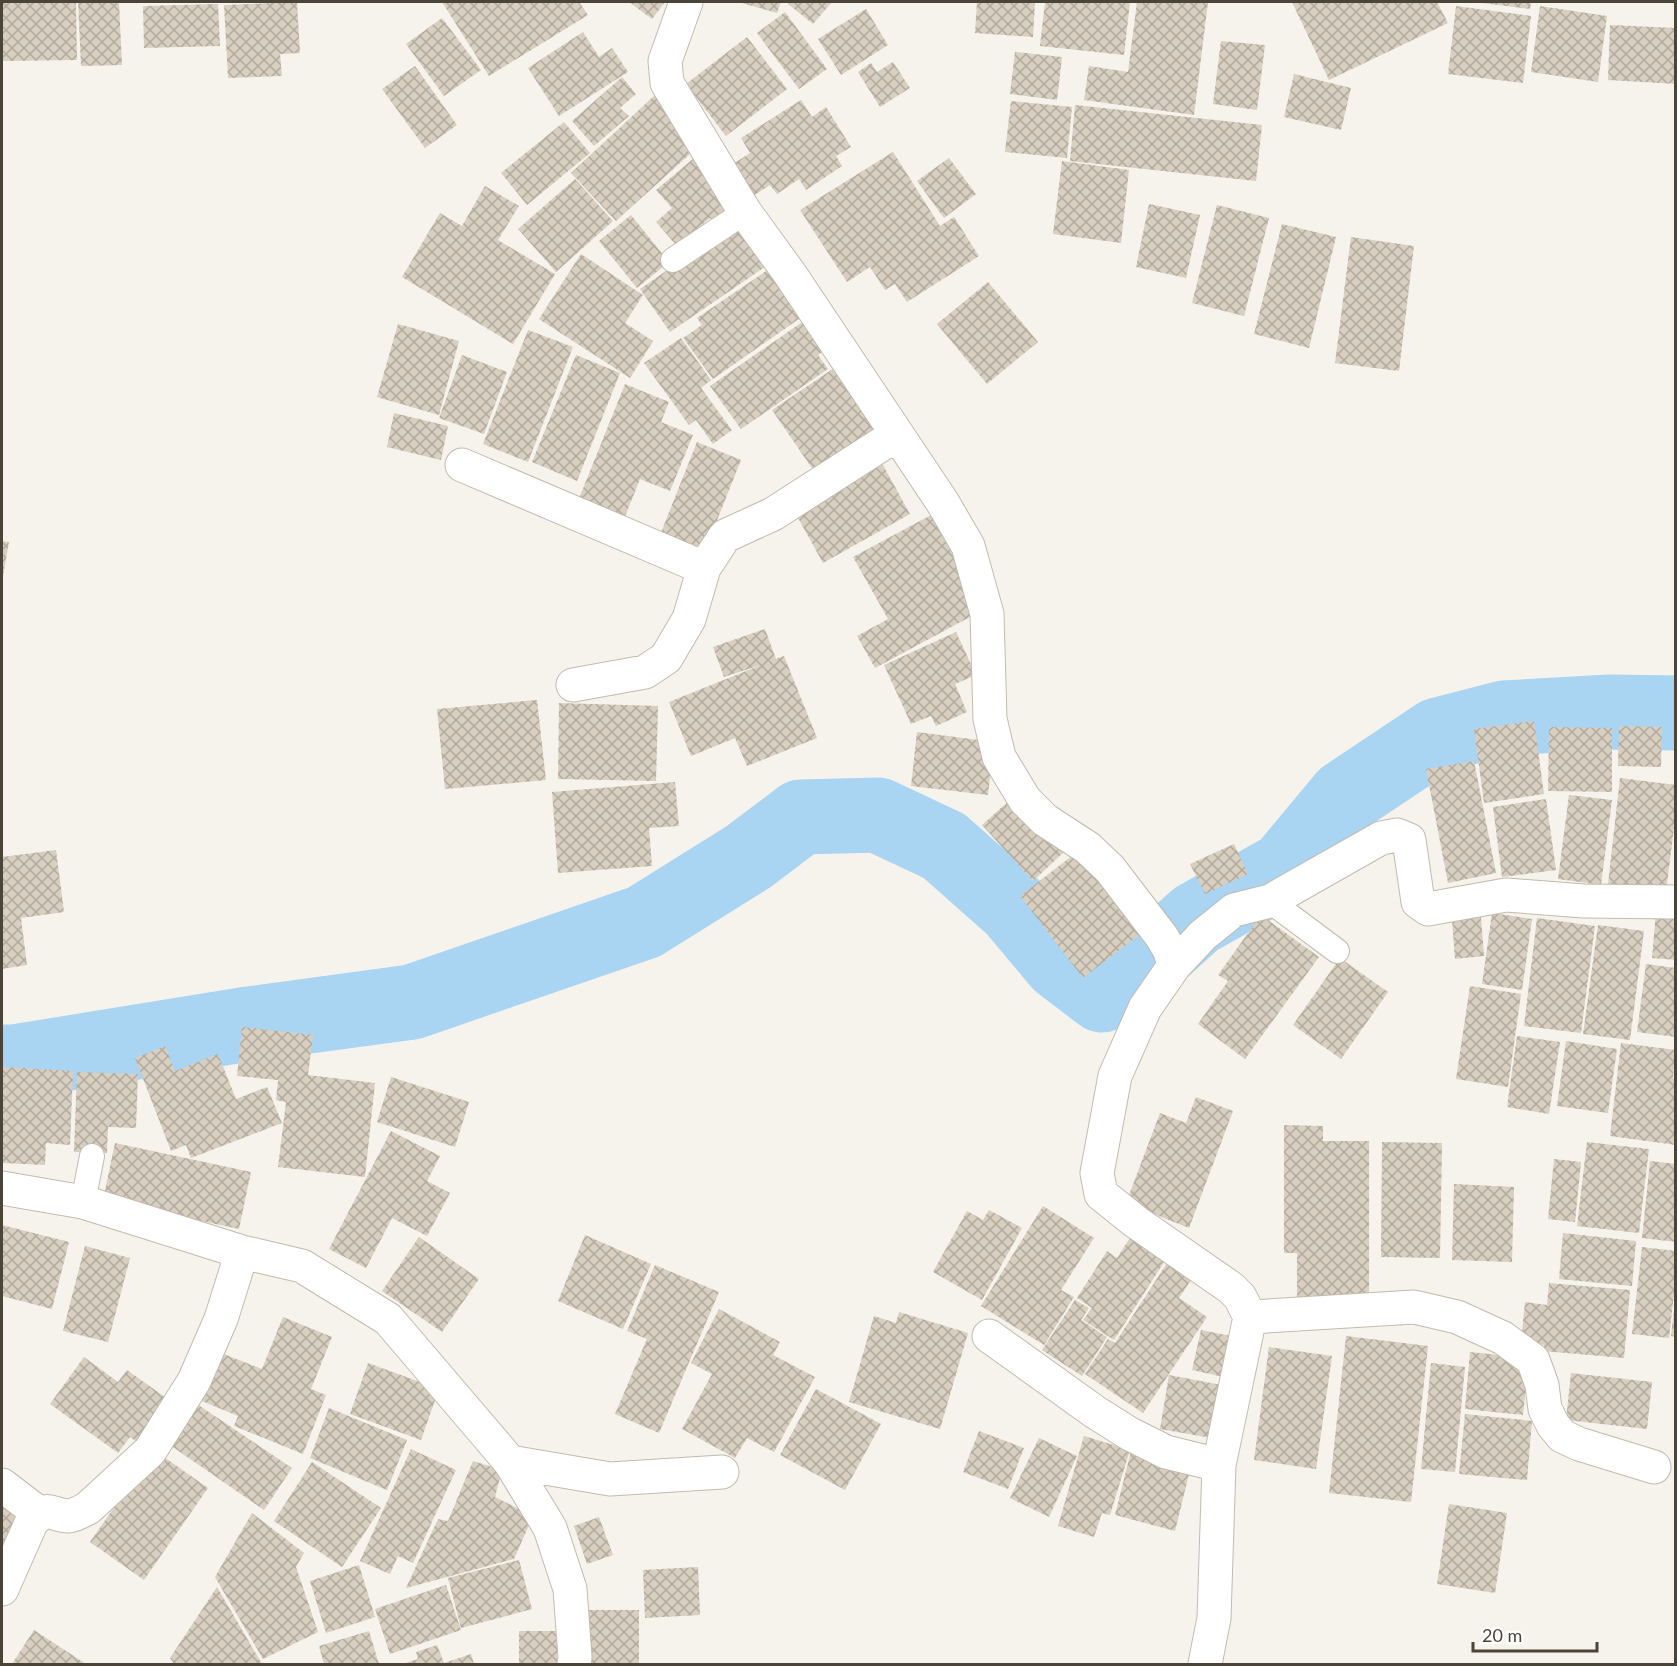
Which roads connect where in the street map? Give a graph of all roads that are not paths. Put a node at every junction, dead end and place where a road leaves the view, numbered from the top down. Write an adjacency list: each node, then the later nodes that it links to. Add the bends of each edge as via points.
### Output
1 (686, 2): 2 (street, via 665,61 667,83)
2 (745, 213): 3 (lane); 4 (street)
3 (673, 260)
4 (896, 435): 6 (street, via 773,514 725,536); 10 (street, via 968,546 987,614 990,719 999,757 1025,800 1110,869)
5 (462, 465): 6 (street)
6 (705, 568): 7 (street, via 689,619 666,658 645,672)
7 (573, 685)
8 (1270, 901): 9 (street, via 1381,838 1397,836 1409,840 1418,902 1428,909 1506,895); 10 (street, via 1234,910 1203,935); 11 (lane)
9 (1676, 902)
10 (1169, 951): 16 (street, via 1115,1076 1097,1173 1101,1194 1231,1288)
11 (1337, 951)
12 (92, 1156): 14 (lane)
13 (2, 1188): 14 (street)
14 (83, 1202): 15 (street)
15 (242, 1252): 18 (street, via 302,1266 388,1319); 23 (street, via 221,1319 194,1381 150,1451 88,1508 67,1516 49,1510)
16 (1250, 1317): 19 (street); 20 (street, via 1414,1307 1457,1317 1503,1338 1533,1360 1545,1408 1562,1436)
17 (989, 1336): 19 (street, via 1130,1434 1166,1452)
18 (510, 1462): 21 (street, via 610,1479); 25 (street, via 550,1528 570,1589)
19 (1220, 1465): 26 (street, via 1215,1618)
20 (1654, 1467)
21 (722, 1472)
22 (2, 1485): 23 (street)
23 (40, 1514): 24 (street, via 32,1521)
24 (2, 1589)
25 (574, 1665)
26 (1205, 1665)

